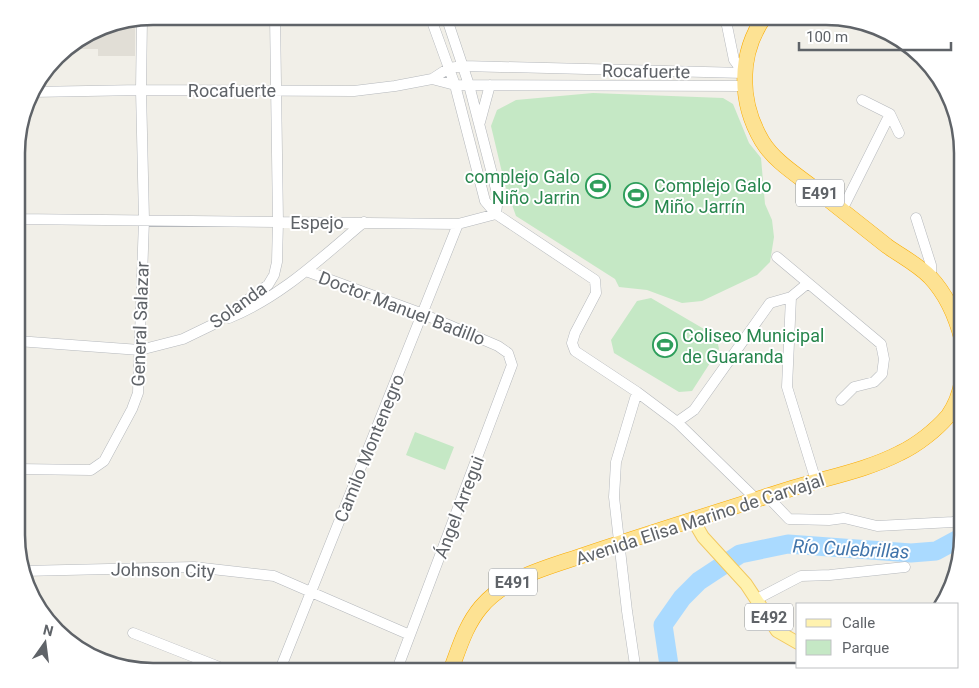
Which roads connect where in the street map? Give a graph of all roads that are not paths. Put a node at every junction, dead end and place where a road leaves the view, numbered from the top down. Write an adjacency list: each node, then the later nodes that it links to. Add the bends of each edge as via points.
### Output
1 (275, 25): 15 (street, Solanda)
2 (433, 25): 8 (street)
3 (449, 25): 7 (street)
4 (727, 25): 10 (street, via 734,60)
5 (759, 25): 10 (highway, E491, via 750,44)
6 (142, 26): 14 (street, General Salazar)
7 (463, 66): 8 (street, Rocafuerte); 10 (street, Rocafuerte); 12 (street)
8 (449, 68): 9 (street, Rocafuerte); 11 (street)
9 (432, 79): 11 (street, Rocafuerte); 15 (street, Rocafuerte, via 354,91)
10 (744, 80): 13 (street, Rocafuerte); 21 (highway, E491, via 750,115 763,142 780,162)
11 (455, 85): 12 (street, Rocafuerte); 22 (street, via 485,200)
12 (469, 85): 13 (street, Rocafuerte); 19 (street)
13 (490, 85): 19 (street)
14 (141, 90): 15 (street, Rocafuerte); 16 (street, Rocafuerte); 25 (street, General Salazar)
15 (276, 90): 26 (street, Solanda)
16 (41, 92)
17 (862, 100): 18 (street)
18 (890, 114): 20 (street); 21 (street)
19 (479, 128): 22 (street, via 498,197)
20 (899, 133)
21 (842, 210): 31 (highway, E491)
22 (496, 214): 28 (street, Espejo); 40 (street, via 595,280 596,293 572,344 576,351)
23 (916, 218): 31 (street, via 931,265)
24 (25, 219): 25 (street, Espejo)
25 (144, 220): 26 (street, Espejo); 39 (street, General Salazar)
26 (278, 222): 27 (street, Espejo); 36 (street, Solanda, via 277,262 268,285)
27 (364, 222): 28 (street, Espejo); 30 (street)
28 (458, 224): 35 (street, Camilo Montenegro)
29 (777, 257): 32 (street)
30 (306, 271): 35 (street, Doctor Manuel Badillo); 36 (street, via 272,297)
31 (931, 278): 34 (highway, E491)
32 (808, 283): 33 (street); 41 (street, via 880,344 884,359 882,374 874,382 854,387)
33 (790, 297): 43 (street, via 770,303 694,410); 45 (street, via 787,387)
34 (954, 313)
35 (423, 314): 38 (street, Doctor Manuel Badillo); 52 (street, Camilo Montenegro)
36 (214, 324): 39 (street, Solanda, via 183,339)
37 (25, 341): 39 (street, Solanda)
38 (498, 346): 55 (street, Ángel Arregui, via 508,352 512,365)
39 (140, 350): 44 (street, General Salazar, via 138,393 104,462 90,470)
40 (637, 392): 43 (street); 49 (street, via 616,462 614,497)
41 (842, 400)
42 (954, 404): 45 (highway, Avenida Elisa Marino de Carvajal / E491, via 948,415 928,435 901,453 858,470)
43 (677, 422): 46 (street)
44 (25, 469)
45 (816, 481): 46 (highway, Avenida Elisa Marino de Carvajal / E491)
46 (762, 498): 47 (highway, Avenida Elisa Marino de Carvajal / E491); 48 (street, via 789,519 844,518 877,526)
47 (693, 520): 49 (highway, Avenida Elisa Marino de Carvajal / E491); 53 (main road, E492)
48 (954, 522)
49 (619, 543): 60 (highway, Avenida Elisa Marino de Carvajal / E491, via 545,568 500,590 482,606 466,630); 61 (street)
50 (905, 567): 53 (street, via 801,576)
51 (30, 571): 52 (street, Johnson City, via 194,567 274,576)
52 (310, 593): 55 (street, Johnson City); 58 (street, Camilo Montenegro)
53 (757, 599): 56 (main road, E492, via 777,631)
54 (133, 633): 57 (street)
55 (410, 635): 59 (street, Ángel Arregui)
56 (796, 642)
57 (209, 663)
58 (283, 663)
59 (399, 663)
60 (453, 663)
61 (635, 663)

